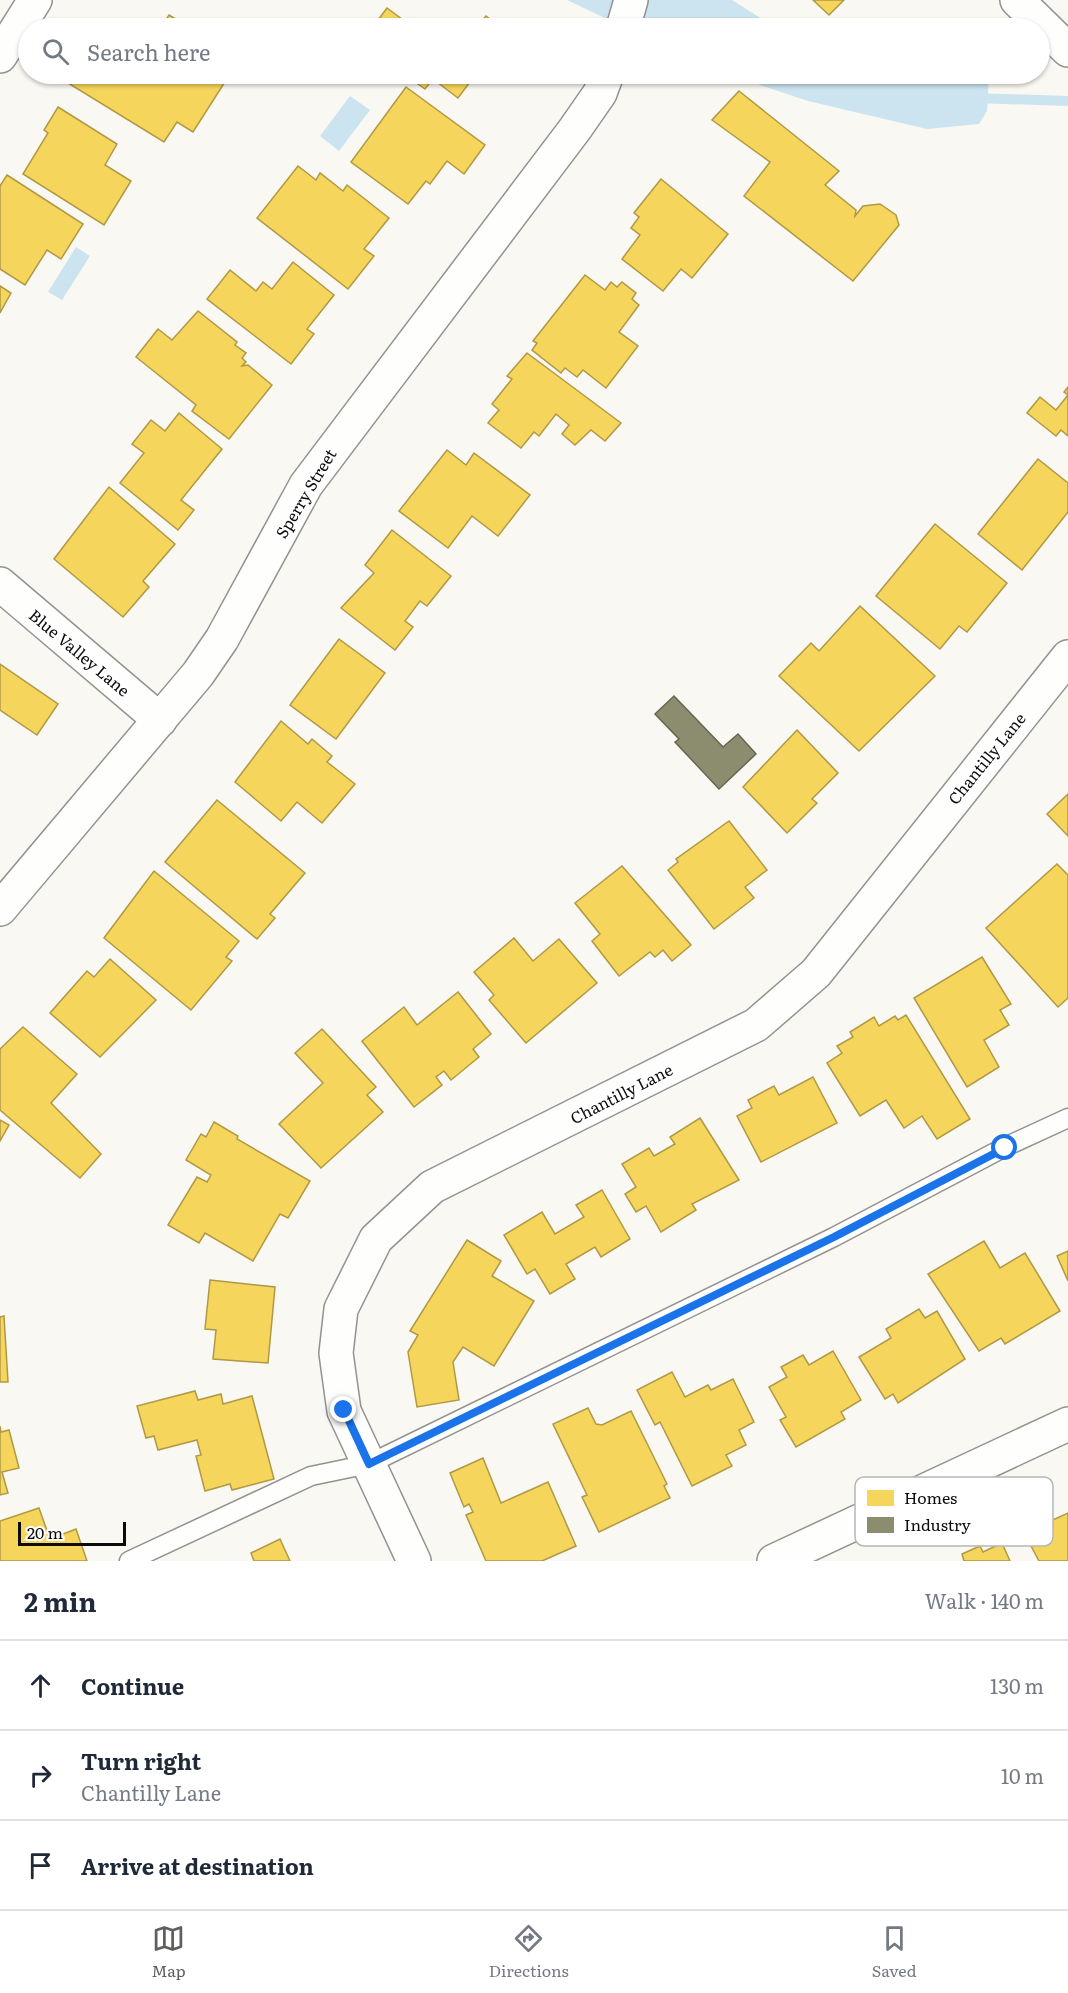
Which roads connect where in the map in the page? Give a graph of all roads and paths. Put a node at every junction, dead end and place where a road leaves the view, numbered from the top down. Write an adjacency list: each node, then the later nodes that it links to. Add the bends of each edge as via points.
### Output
1 (35, 0): 4 (street)
2 (631, 0): 5 (street)
3 (1017, 0): 6 (street)
4 (24, 18)
5 (625, 18)
6 (1036, 18)
7 (18, 27): 8 (street)
8 (0, 56)
9 (603, 84): 12 (street, Sperry Street, via 575,129 306,485 222,639)
10 (0, 584): 12 (street, Blue Valley Lane)
11 (1068, 657): 16 (street, Chantilly Lane, via 816,973 756,1025 432,1187 376,1239 341,1309 336,1353 344,1410)
12 (160, 720): 13 (street, Sperry Street)
13 (0, 909)
14 (1068, 1118): 16 (lane, via 813,1248)
15 (1068, 1424): 17 (street)
16 (369, 1464): 19 (lane, via 311,1476); 20 (street, Chantilly Lane)
17 (954, 1477)
18 (855, 1523): 21 (street)
19 (129, 1561)
20 (414, 1561)
21 (774, 1561)

